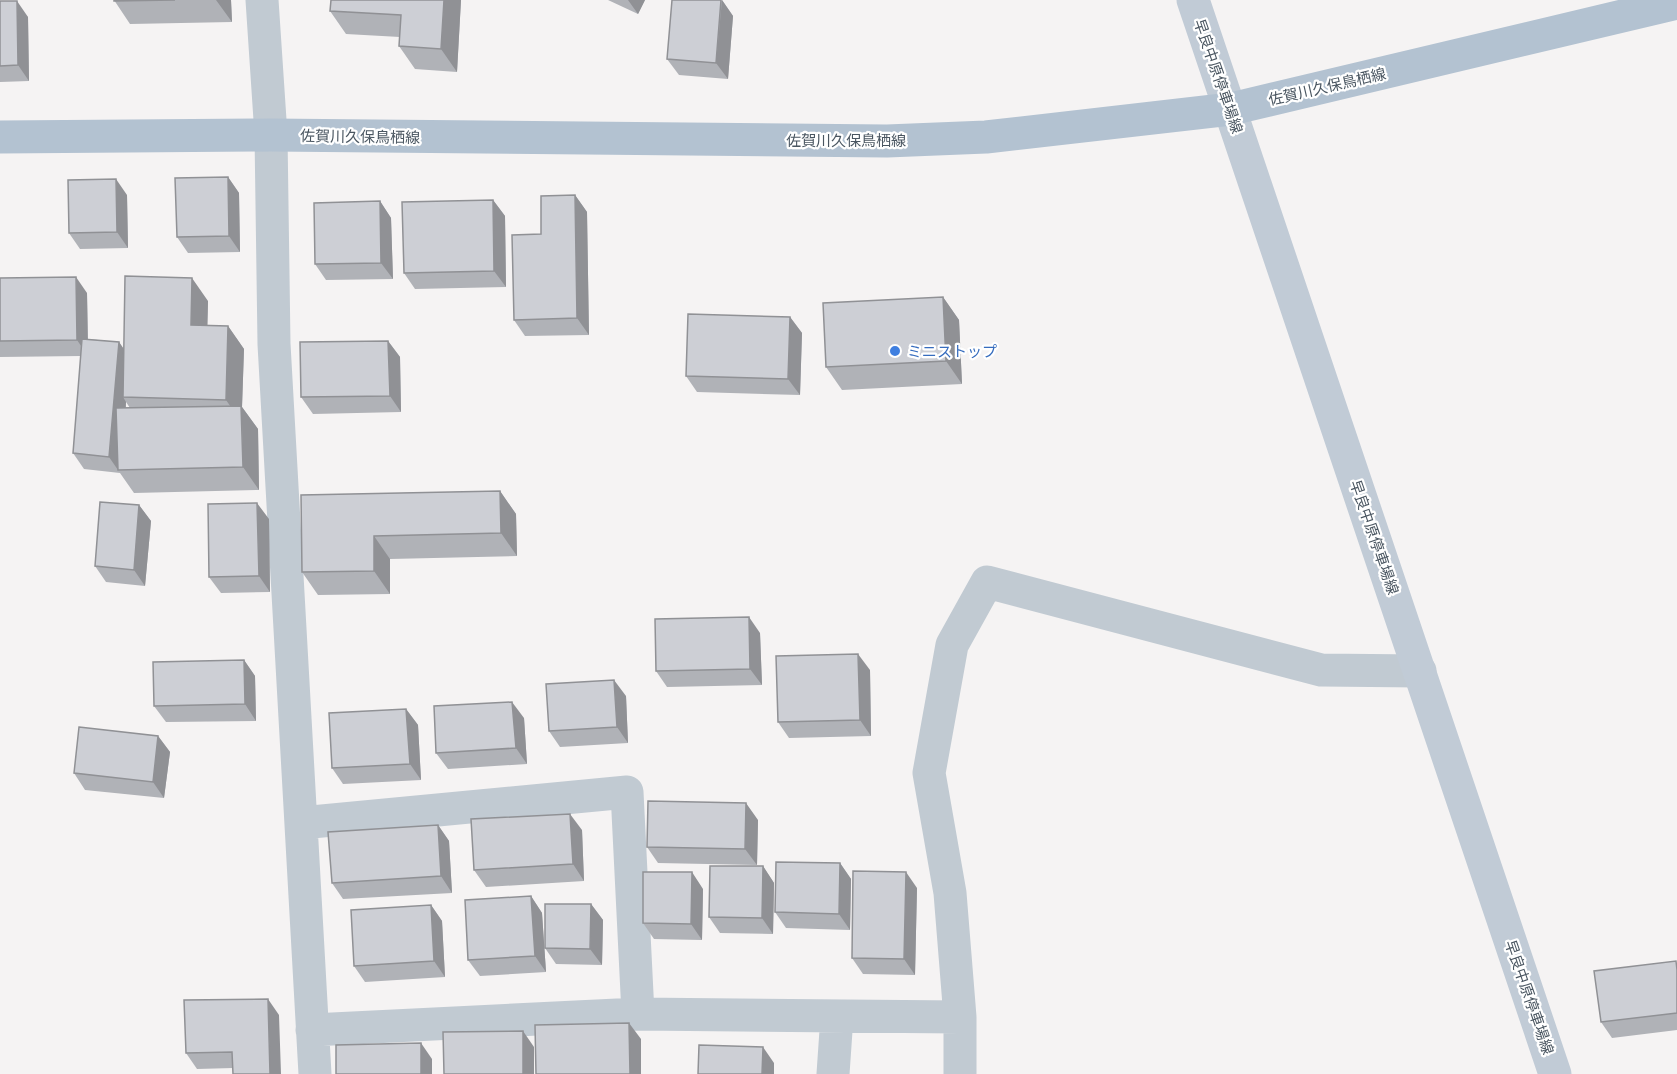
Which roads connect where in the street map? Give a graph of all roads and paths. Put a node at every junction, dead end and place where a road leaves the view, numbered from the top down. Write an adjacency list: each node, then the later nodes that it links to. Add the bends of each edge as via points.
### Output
1 (262, 0): 5 (street)
2 (1193, 0): 4 (main road, 早良中原停車場線)
3 (1677, 3): 4 (main road, 佐賀川久保鳥栖線)
4 (1231, 109): 5 (main road, 佐賀川久保鳥栖線, via 986,137 886,141); 7 (main road, 早良中原停車場線)
5 (271, 135): 6 (main road, 佐賀川久保鳥栖線); 8 (street, via 274,344)
6 (0, 137)
7 (1420, 671): 11 (street, via 1321,670 987,582 952,645 929,773 950,893); 16 (main road, 早良中原停車場線)
8 (300, 824): 9 (street, via 627,792); 12 (street)
9 (638, 1014): 10 (street); 12 (street)
10 (837, 1016): 11 (street); 14 (street)
11 (960, 1017): 15 (street)
12 (312, 1030): 13 (street)
13 (315, 1074)
14 (833, 1074)
15 (960, 1074)
16 (1555, 1074)

